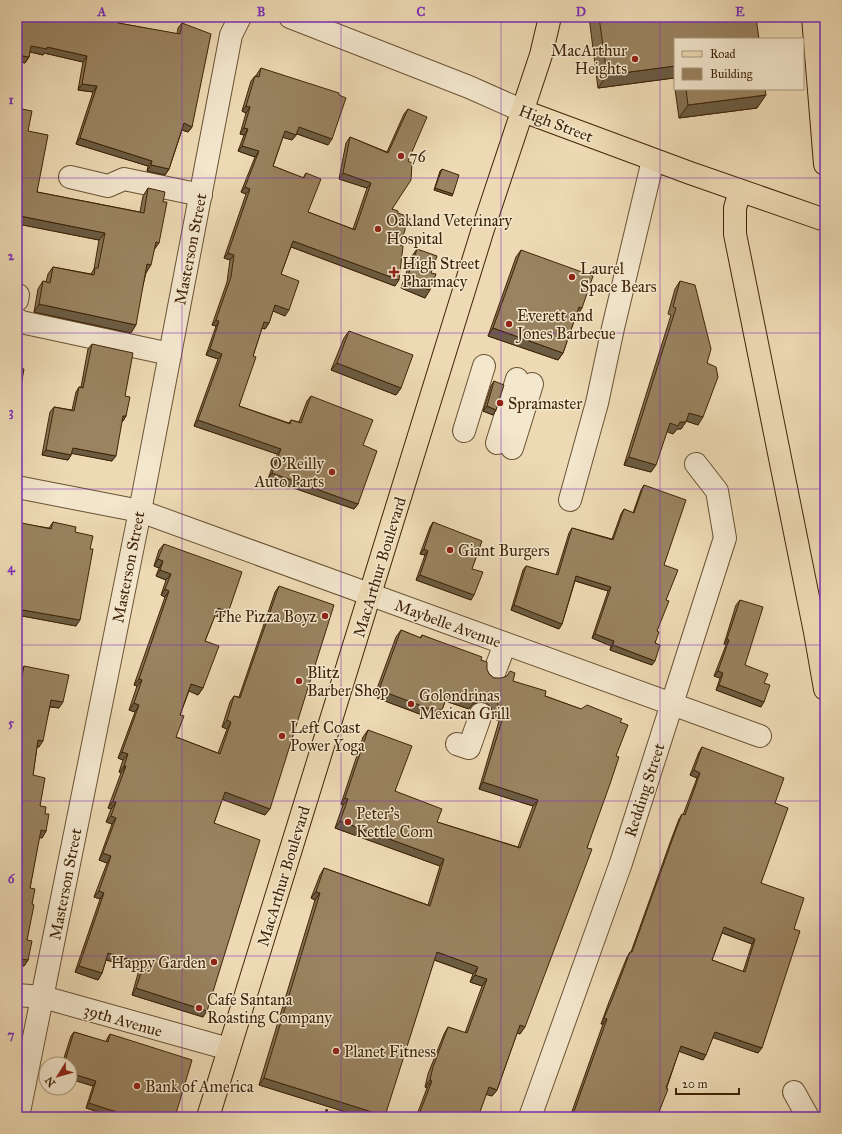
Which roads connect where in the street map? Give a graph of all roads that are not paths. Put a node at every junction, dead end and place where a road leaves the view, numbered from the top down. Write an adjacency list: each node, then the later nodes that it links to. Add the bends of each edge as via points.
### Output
1 (240, 17): 10 (street, Masterson Street, via 231,35)
2 (290, 17): 5 (street, High Street, via 469,87)
3 (550, 17): 5 (main road, MacArthur Boulevard, via 543,49)
4 (813, 17): 7 (main road)
5 (523, 111): 6 (main road, High Street); 19 (main road, MacArthur Boulevard)
6 (653, 160): 9 (main road, High Street); 17 (street, via 612,328 597,403)
7 (825, 164)
8 (70, 177): 10 (street, via 108,186 124,179)
9 (740, 191): 11 (main road, High Street); 22 (main road, via 735,208 735,234)
10 (201, 195): 13 (street, Masterson Street)
11 (825, 220)
12 (17, 319): 13 (street, via 21,322)
13 (170, 354): 18 (street, Masterson Street)
14 (488, 440): 14 (street, via 508,375)
15 (696, 464): 23 (street, Redding Street, via 717,491 726,538)
16 (17, 487): 18 (street, Maybelle Avenue)
17 (570, 500)
18 (140, 511): 19 (street, Maybelle Avenue); 28 (street, Masterson Street)
19 (370, 595): 20 (street, Maybelle Avenue); 29 (main road, MacArthur Boulevard)
20 (505, 644): 21 (street); 23 (street, Maybelle Avenue)
21 (494, 673)
22 (825, 689)
23 (671, 704): 25 (street, Maybelle Avenue); 33 (street, Redding Street, via 620,863)
24 (481, 714): 26 (street, via 469,748)
25 (760, 736)
26 (457, 744)
27 (17, 995): 28 (street, 39th Avenue)
28 (43, 997): 29 (street, 39th Avenue); 31 (street, Masterson Street)
29 (229, 1049): 32 (main road, MacArthur Boulevard)
30 (794, 1092): 34 (street)
31 (18, 1117)
32 (208, 1117)
33 (530, 1117)
34 (808, 1117)

